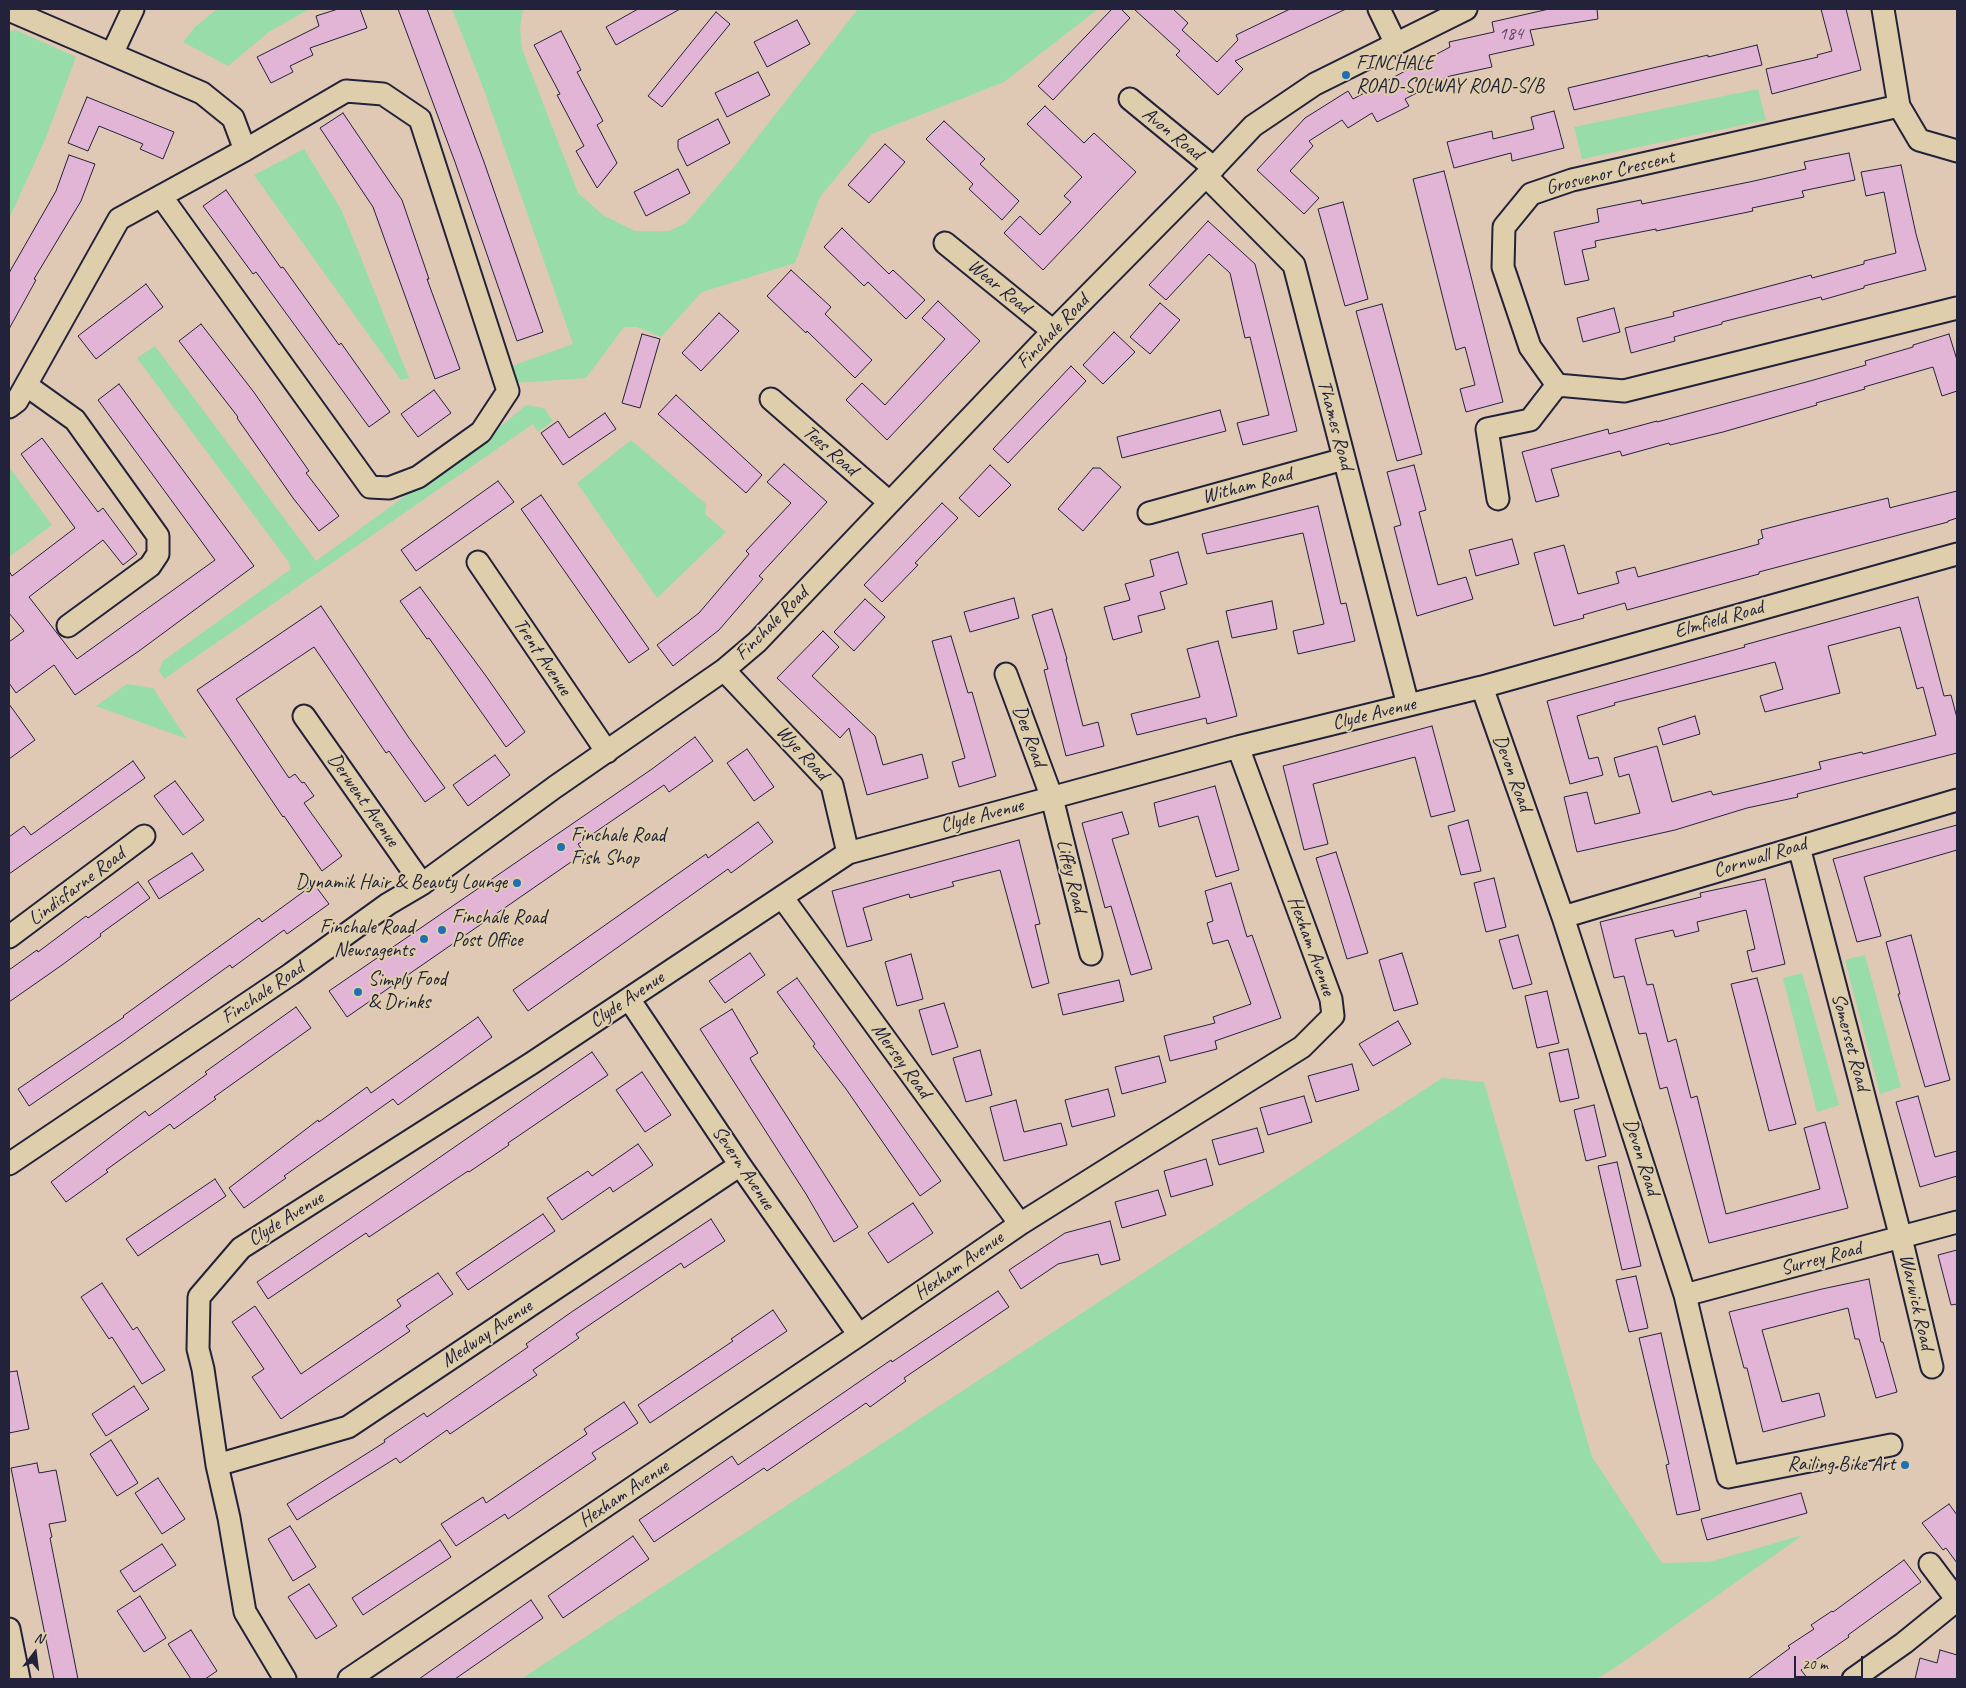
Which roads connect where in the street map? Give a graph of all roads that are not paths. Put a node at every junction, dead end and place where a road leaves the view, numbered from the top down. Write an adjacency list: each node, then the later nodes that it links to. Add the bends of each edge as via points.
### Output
1 (133, 9): 7 (street)
2 (1379, 9): 6 (street)
3 (1466, 9): 6 (street, Finchale Road)
4 (1883, 9): 9 (street)
5 (9, 10): 7 (street)
6 (1396, 44): 12 (street, Finchale Road, via 1315,84 1253,126)
7 (112, 54): 10 (street, via 202,93 233,118)
8 (1130, 99): 12 (street, Avon Road)
9 (1898, 106): 11 (street, via 1919,140); 18 (street, Grosvenor Crescent, via 1572,180 1531,194 1504,227 1502,267 1530,347)
10 (245, 150): 13 (street); 13 (street, via 346,91 382,94 420,119 508,391 481,432 418,477 389,488 370,487)
11 (1957, 151)
12 (1210, 172): 16 (street, Finchale Road); 21 (street, Thames Road, via 1294,265)
13 (160, 196): 17 (street, via 120,219)
14 (945, 243): 16 (street, Wear Road)
15 (1957, 308): 18 (street, via 1624,391)
16 (1053, 331): 23 (street, Finchale Road)
17 (26, 385): 20 (street, via 17,401); 27 (street, via 74,420 158,536 158,554 150,566)
18 (1558, 385): 22 (street, via 1530,420 1487,430)
19 (770, 399): 23 (street, Tees Road)
20 (9, 407)
21 (1344, 459): 24 (street, Witham Road); 31 (street, Thames Road)
22 (1498, 499)
23 (889, 502): 28 (street, Finchale Road, via 757,642)
24 (1150, 513)
25 (1956, 558): 30 (street, Elmfield Road)
26 (478, 562): 34 (street, Trent Avenue)
27 (68, 626)
28 (724, 670): 34 (street, Finchale Road); 39 (street, Wye Road, via 832,785)
29 (1006, 674): 35 (street, Dee Road)
30 (1482, 687): 31 (street, Clyde Avenue); 42 (street, Devon Road)
31 (1408, 705): 33 (street, Clyde Avenue)
32 (304, 716): 40 (street, Derwent Avenue)
33 (1238, 747): 35 (street, Clyde Avenue); 49 (street, Hexham Avenue, via 1331,999 1333,1016 1302,1047)
34 (607, 752): 40 (street, Finchale Road)
35 (1052, 798): 39 (street, Clyde Avenue); 44 (street, Liffey Road)
36 (1957, 800): 38 (street, Cornwall Road)
37 (144, 836): 43 (street, Lindisfarne Road)
38 (1799, 847): 42 (street, Cornwall Road); 50 (street, Somerset Road)
39 (848, 853): 41 (street, Clyde Avenue)
40 (422, 884): 46 (street, Finchale Road, via 388,904 292,974)
41 (782, 897): 45 (street, Clyde Avenue); 49 (street, Mersey Road)
42 (1563, 917): 51 (street, Devon Road)
43 (9, 937)
44 (1091, 954)
45 (629, 999): 47 (street, Severn Avenue); 55 (street, Clyde Avenue, via 241,1248 199,1297 198,1349)
46 (9, 1164)
47 (740, 1165): 52 (street, Severn Avenue); 55 (street, Medway Avenue, via 348,1427)
48 (1957, 1222): 50 (street, Surrey Road)
49 (1020, 1224): 52 (street, Hexham Avenue)
50 (1901, 1238): 51 (street, Surrey Road); 53 (street, Warwick Road)
51 (1685, 1295): 54 (street, Devon Road, via 1728,1476)
52 (859, 1335): 61 (street, Hexham Avenue)
53 (1932, 1367)
54 (1891, 1445)
55 (217, 1465): 60 (street, Clyde Avenue, via 230,1518 245,1612)
56 (1930, 1564): 57 (street)
57 (1957, 1600): 62 (street)
58 (9, 1629): 59 (street)
59 (19, 1679)
60 (286, 1679)
61 (349, 1679)
62 (1853, 1679)

